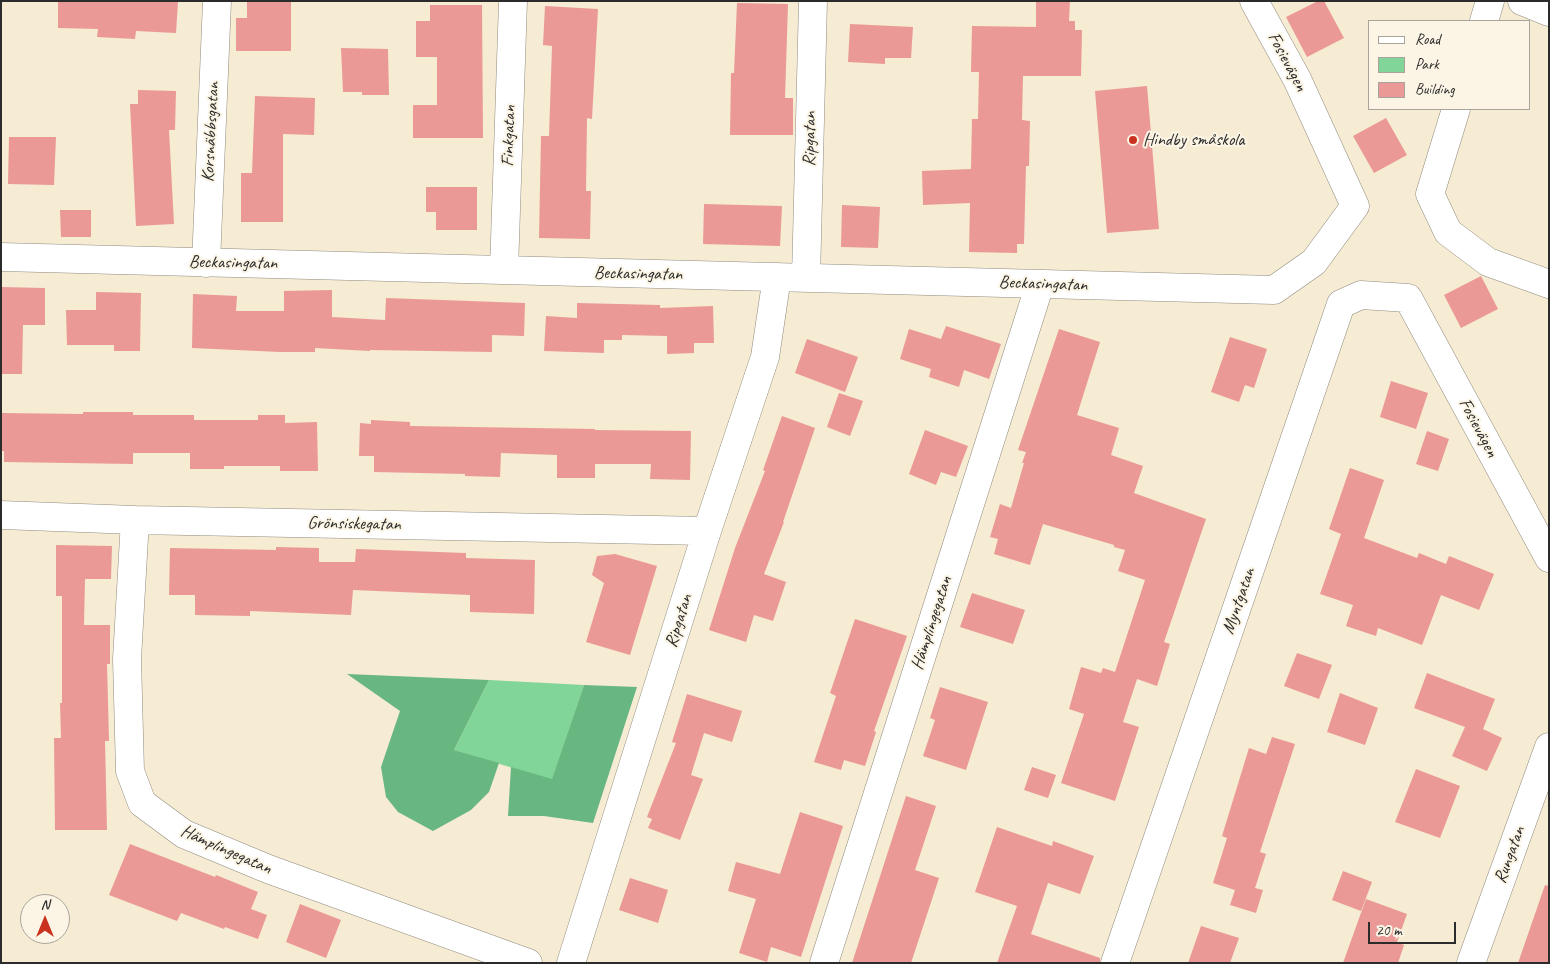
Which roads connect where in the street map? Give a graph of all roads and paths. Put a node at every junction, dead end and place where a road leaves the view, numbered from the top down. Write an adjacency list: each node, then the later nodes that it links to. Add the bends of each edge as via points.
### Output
1 (217, 1): 11 (street, Korsnäbbsgatan)
2 (513, 1): 12 (street, Finkgatan)
3 (813, 1): 14 (street, Ripgatan)
4 (1254, 1): 17 (street, Fosievägen, via 1297,79 1355,206 1314,262)
5 (1490, 1): 8 (street)
6 (1522, 1): 7 (street)
7 (1549, 12)
8 (1484, 20)
9 (1456, 110): 16 (street, via 1430,194 1448,232 1488,262)
10 (1, 258): 11 (street, Beckasingatan)
11 (206, 262): 12 (street, Beckasingatan)
12 (504, 270): 13 (street, Beckasingatan)
13 (776, 277): 14 (street, Beckasingatan); 21 (street, Ripgatan, via 766,357)
14 (806, 278): 15 (street, Beckasingatan)
15 (1040, 284): 17 (street, Beckasingatan); 26 (street, Hämplingegatan)
16 (1549, 284)
17 (1274, 290)
18 (1408, 298): 22 (street, Fosievägen); 27 (street, Myntgatan, via 1361,295 1341,304)
19 (1, 515): 20 (street, Grönsiskegatan)
20 (134, 520): 21 (street, Grönsiskegatan); 24 (street, Hämplingegatan, via 127,660 130,771 142,802 184,834 268,869)
21 (707, 531): 25 (street, Ripgatan)
22 (1549, 558)
23 (1549, 747): 28 (street, Rungatan)
24 (528, 963)
25 (571, 963)
26 (824, 963)
27 (1115, 963)
28 (1471, 963)

